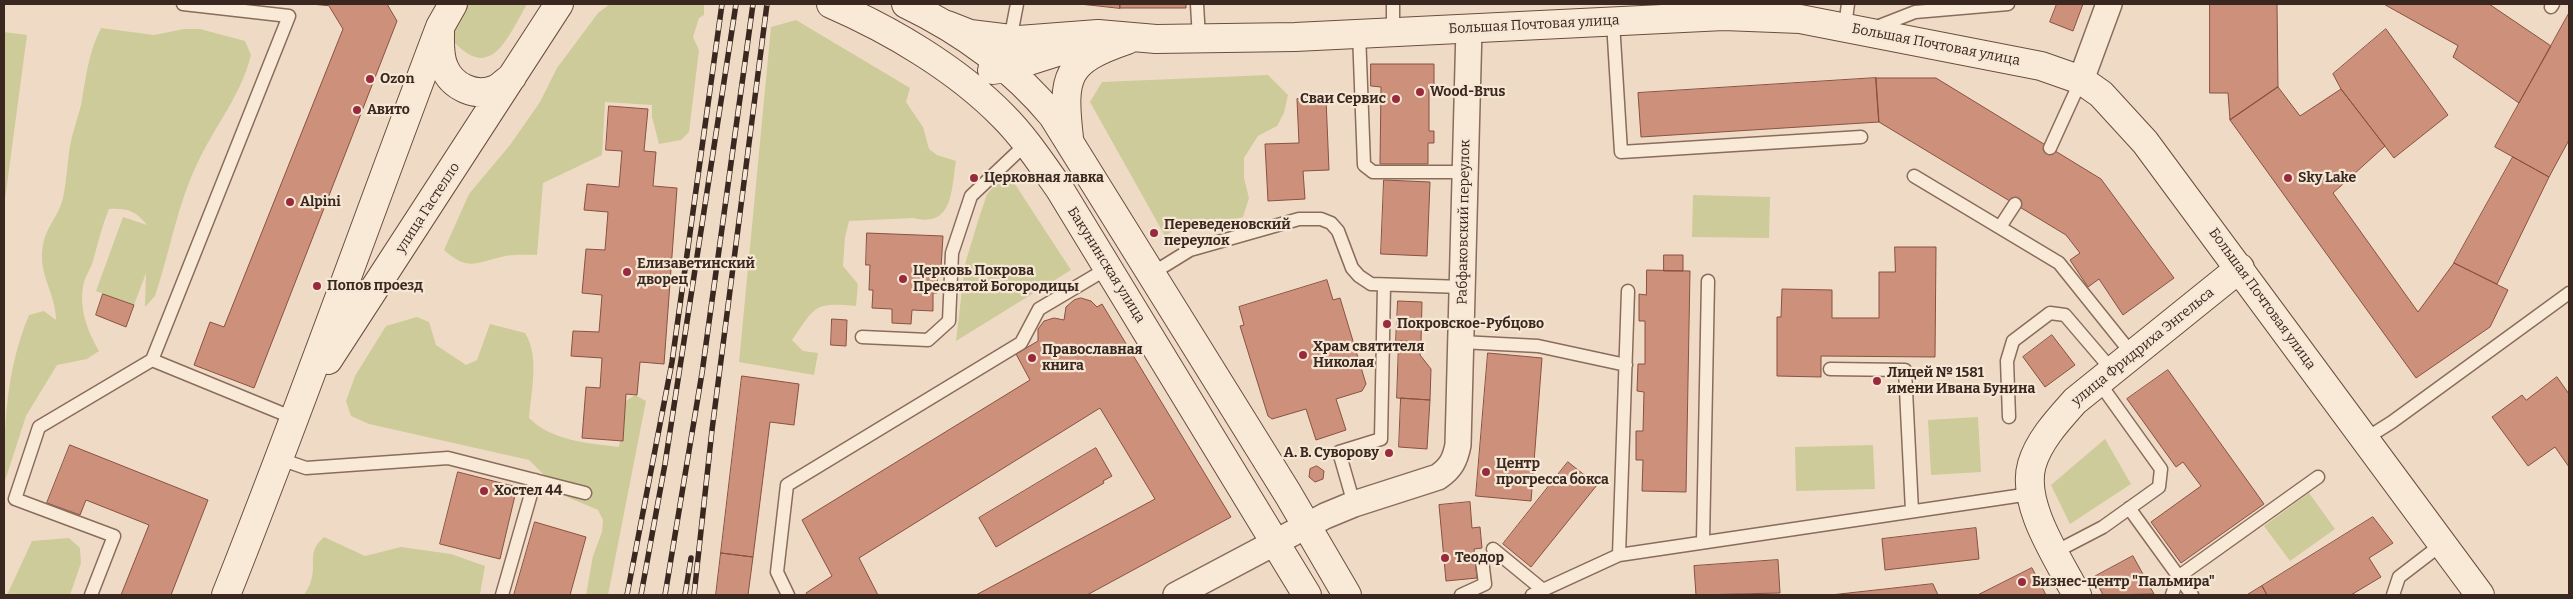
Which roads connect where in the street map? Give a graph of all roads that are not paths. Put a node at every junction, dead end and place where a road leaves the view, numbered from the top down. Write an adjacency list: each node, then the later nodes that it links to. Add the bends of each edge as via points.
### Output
1 (183, 4): 45 (lane, via 289,16)
2 (453, 4): 13 (street, улица Гастелло)
3 (559, 4): 25 (street, улица Гастелло)
4 (832, 4): 23 (street, Бакунинская улица)
5 (906, 4): 16 (street)
6 (1017, 4): 22 (lane)
7 (1197, 4): 21 (lane)
8 (1393, 4): 18 (lane)
9 (2008, 4): 11 (lane)
10 (2109, 4): 26 (street)
11 (1918, 8): 14 (lane)
12 (1725, 10): 14 (street, Большая Почтовая улица, via 1800,19); 15 (street, Большая Почтовая улица)
13 (440, 16): 25 (street, via 443,66 451,80 465,89 483,92 497,89); 49 (street, улица Гастелло)
14 (1853, 20): 26 (street, Большая Почтовая улица, via 2041,66)
15 (1613, 22): 17 (street, Большая Почтовая улица); 27 (lane, via 1621,152)
16 (947, 25): 22 (street, Большая Почтовая улица, via 970,34); 24 (street)
17 (1469, 28): 18 (street, Большая Почтовая улица); 31 (street, Рабфаковский переулок)
18 (1393, 32): 19 (street, Большая Почтовая улица)
19 (1360, 34): 21 (street, Большая Почтовая улица); 31 (lane, via 1364,165 1373,172)
20 (1136, 37): 21 (street, Большая Почтовая улица); 22 (street, Большая Почтовая улица, via 1098,34); 24 (street, Большая Почтовая улица, via 1076,46); 29 (street, via 1095,53 1082,61 1070,75 1065,106)
21 (1199, 38)
22 (1010, 40)
23 (926, 54): 24 (street, Большая Почтовая улица, via 960,66 988,70); 28 (street, Бакунинская улица, via 1002,115)
24 (1007, 68): 29 (street, via 1053,116)
25 (512, 77): 49 (street, улица Гастелло, via 332,354)
26 (2081, 80): 30 (lane); 36 (street, Большая Почтовая улица, via 2117,108)
27 (1861, 137)
28 (1027, 143): 35 (street, Бакунинская улица); 43 (lane, via 971,196 952,253 949,321 928,340)
29 (1070, 144): 37 (street)
30 (2050, 148)
31 (1466, 172): 40 (street, Рабфаковский переулок)
32 (1914, 176): 34 (lane)
33 (2015, 204): 34 (lane)
34 (2000, 228): 47 (lane, via 2059,262)
35 (1108, 268): 62 (street, Бакунинская улица); 73 (lane, via 1039,309 1021,343 788,485 777,572)
36 (2240, 268): 47 (street, улица Фридриха Энгельса); 51 (street, Большая Почтовая улица)
37 (1151, 274): 39 (lane, via 1190,250 1299,219 1321,219 1338,231 1352,268 1359,276 1371,284); 60 (street)
38 (1708, 281): 61 (lane)
39 (1384, 286): 40 (lane); 57 (lane, via 1381,439 1338,452)
40 (1462, 287): 44 (street, Рабфаковский переулок)
41 (1628, 291): 46 (lane)
42 (2569, 293): 51 (lane)
43 (862, 337)
44 (1461, 342): 46 (lane, via 1538,346); 57 (street, Рабфаковский переулок, via 1458,445 1454,461 1438,477)
45 (152, 360): 49 (lane); 70 (lane, via 39,427 16,499 114,536)
46 (1626, 365): 66 (lane)
47 (2114, 368): 50 (lane, via 2065,315 2050,313 2013,341 2007,361); 56 (street, улица Фридриха Энгельса, via 2075,401 2054,425 2032,462); 58 (lane, via 2161,469 2159,487)
48 (1830, 369): 59 (lane, via 1905,370)
49 (297, 416): 52 (street, улица Гастелло)
50 (2009, 417)
51 (2364, 439): 63 (street, Большая Почтовая улица)
52 (280, 459): 54 (lane, via 306,468 448,458); 71 (street, улица Гастелло)
53 (2318, 476): 68 (lane)
54 (535, 480): 55 (lane); 72 (lane)
55 (585, 493)
56 (2030, 494): 59 (lane); 65 (street, улица Фридриха Энгельса)
57 (1354, 504): 60 (street, Рабфаковский переулок)
58 (2129, 508): 65 (lane, via 2103,527); 68 (lane)
59 (1912, 511): 61 (lane)
60 (1306, 526): 62 (street, Рабфаковский переулок); 76 (street)
61 (1702, 542): 66 (lane)
62 (1276, 544): 74 (street); 75 (street, Бакунинская улица)
63 (2442, 544): 81 (lane, via 2399,577); 82 (street, Большая Почтовая улица)
64 (1493, 549): 69 (lane)
65 (2055, 552): 78 (street, улица Фридриха Энгельса)
66 (1619, 554): 69 (lane)
67 (1482, 560): 77 (lane, via 1485,584)
68 (2178, 577): 79 (lane); 80 (lane)
69 (1538, 592)
70 (91, 595)
71 (226, 595)
72 (502, 595)
73 (788, 595)
74 (1176, 595)
75 (1307, 595)
76 (1348, 595)
77 (1461, 595)
78 (2077, 595)
79 (2172, 595)
80 (2192, 595)
81 (2393, 595)
82 (2480, 595)

